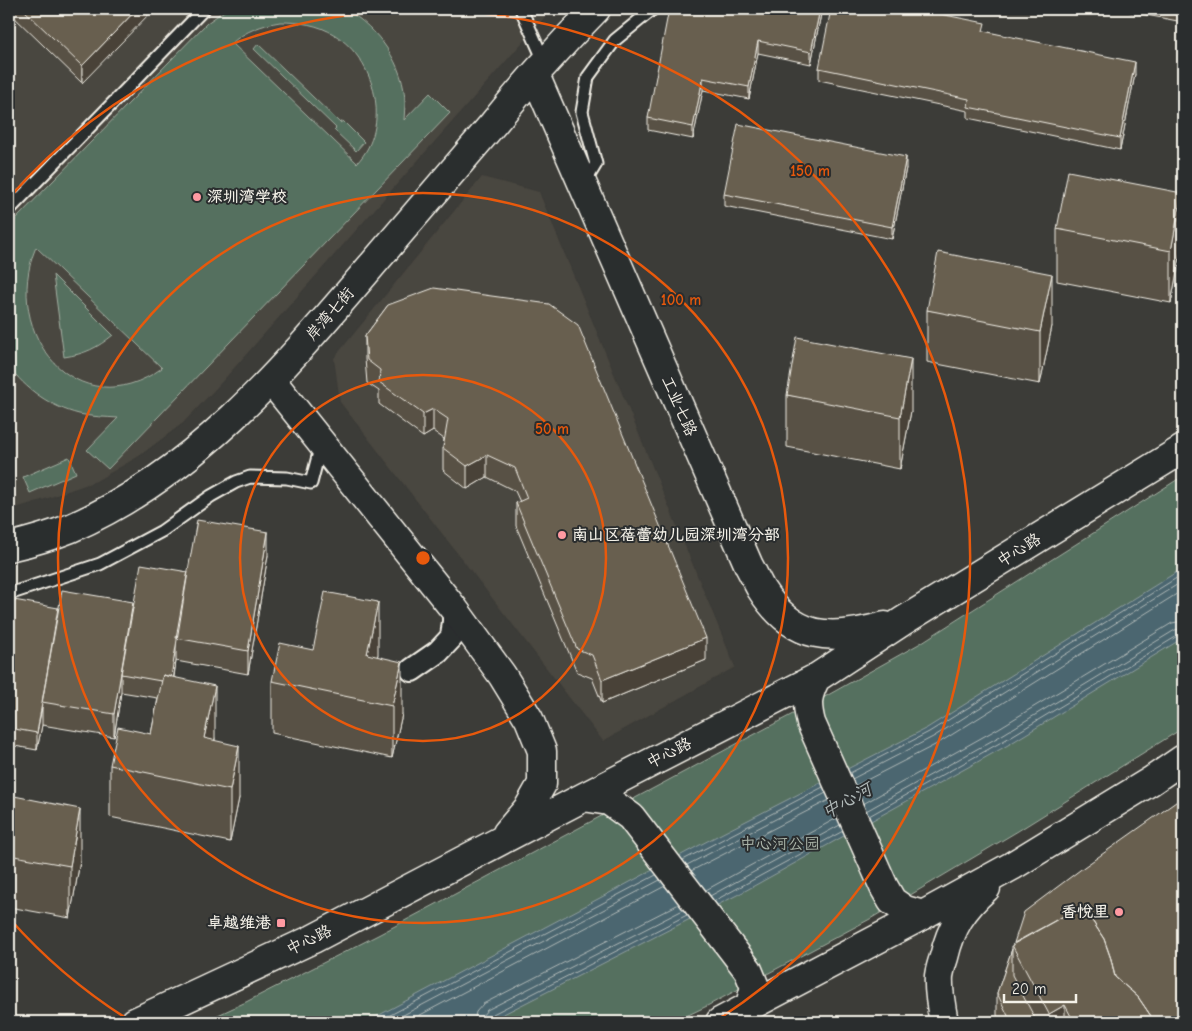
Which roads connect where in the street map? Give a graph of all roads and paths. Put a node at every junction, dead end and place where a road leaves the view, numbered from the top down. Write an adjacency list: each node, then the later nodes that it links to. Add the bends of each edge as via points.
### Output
1 (204, 9): 7 (lane)
2 (521, 9): 5 (lane)
3 (596, 9): 5 (main road, 岸湾七街)
4 (653, 9): 6 (lane, via 614,40 588,77 582,112 596,164)
5 (540, 69): 6 (main road, 工业七路); 8 (main road, 岸湾七街)
6 (583, 186): 14 (main road, 工业七路, via 761,589 789,621 804,630 828,636 873,630)
7 (9, 210)
8 (271, 380): 9 (main road); 11 (main road, 岸湾七街, via 177,465 145,487 70,528)
9 (322, 443): 12 (lane, via 311,483 287,478 250,477 236,482 162,531 100,564); 13 (main road)
10 (1183, 449): 14 (main road, 中心路)
11 (9, 547)
12 (9, 594)
13 (454, 609): 15 (street, via 452,637 438,652); 19 (main road, via 502,675 529,719 542,751 542,784 529,807)
14 (903, 621): 16 (main road, 中心路)
15 (412, 670)
16 (816, 678): 18 (main road, 中心路); 21 (main road, via 809,692 811,723 884,887 892,901 905,910)
17 (1183, 759): 20 (main road)
18 (584, 797): 19 (main road, 中心路); 22 (main road, via 610,801 631,817 748,970 755,987)
19 (501, 840): 23 (main road, 中心路, via 313,939)
20 (1012, 866): 21 (main road); 25 (main road, via 975,898 956,922 940,975)
21 (923, 915): 22 (main road)
22 (749, 1008): 24 (main road)
23 (135, 1022)
24 (720, 1022)
25 (944, 1022)

